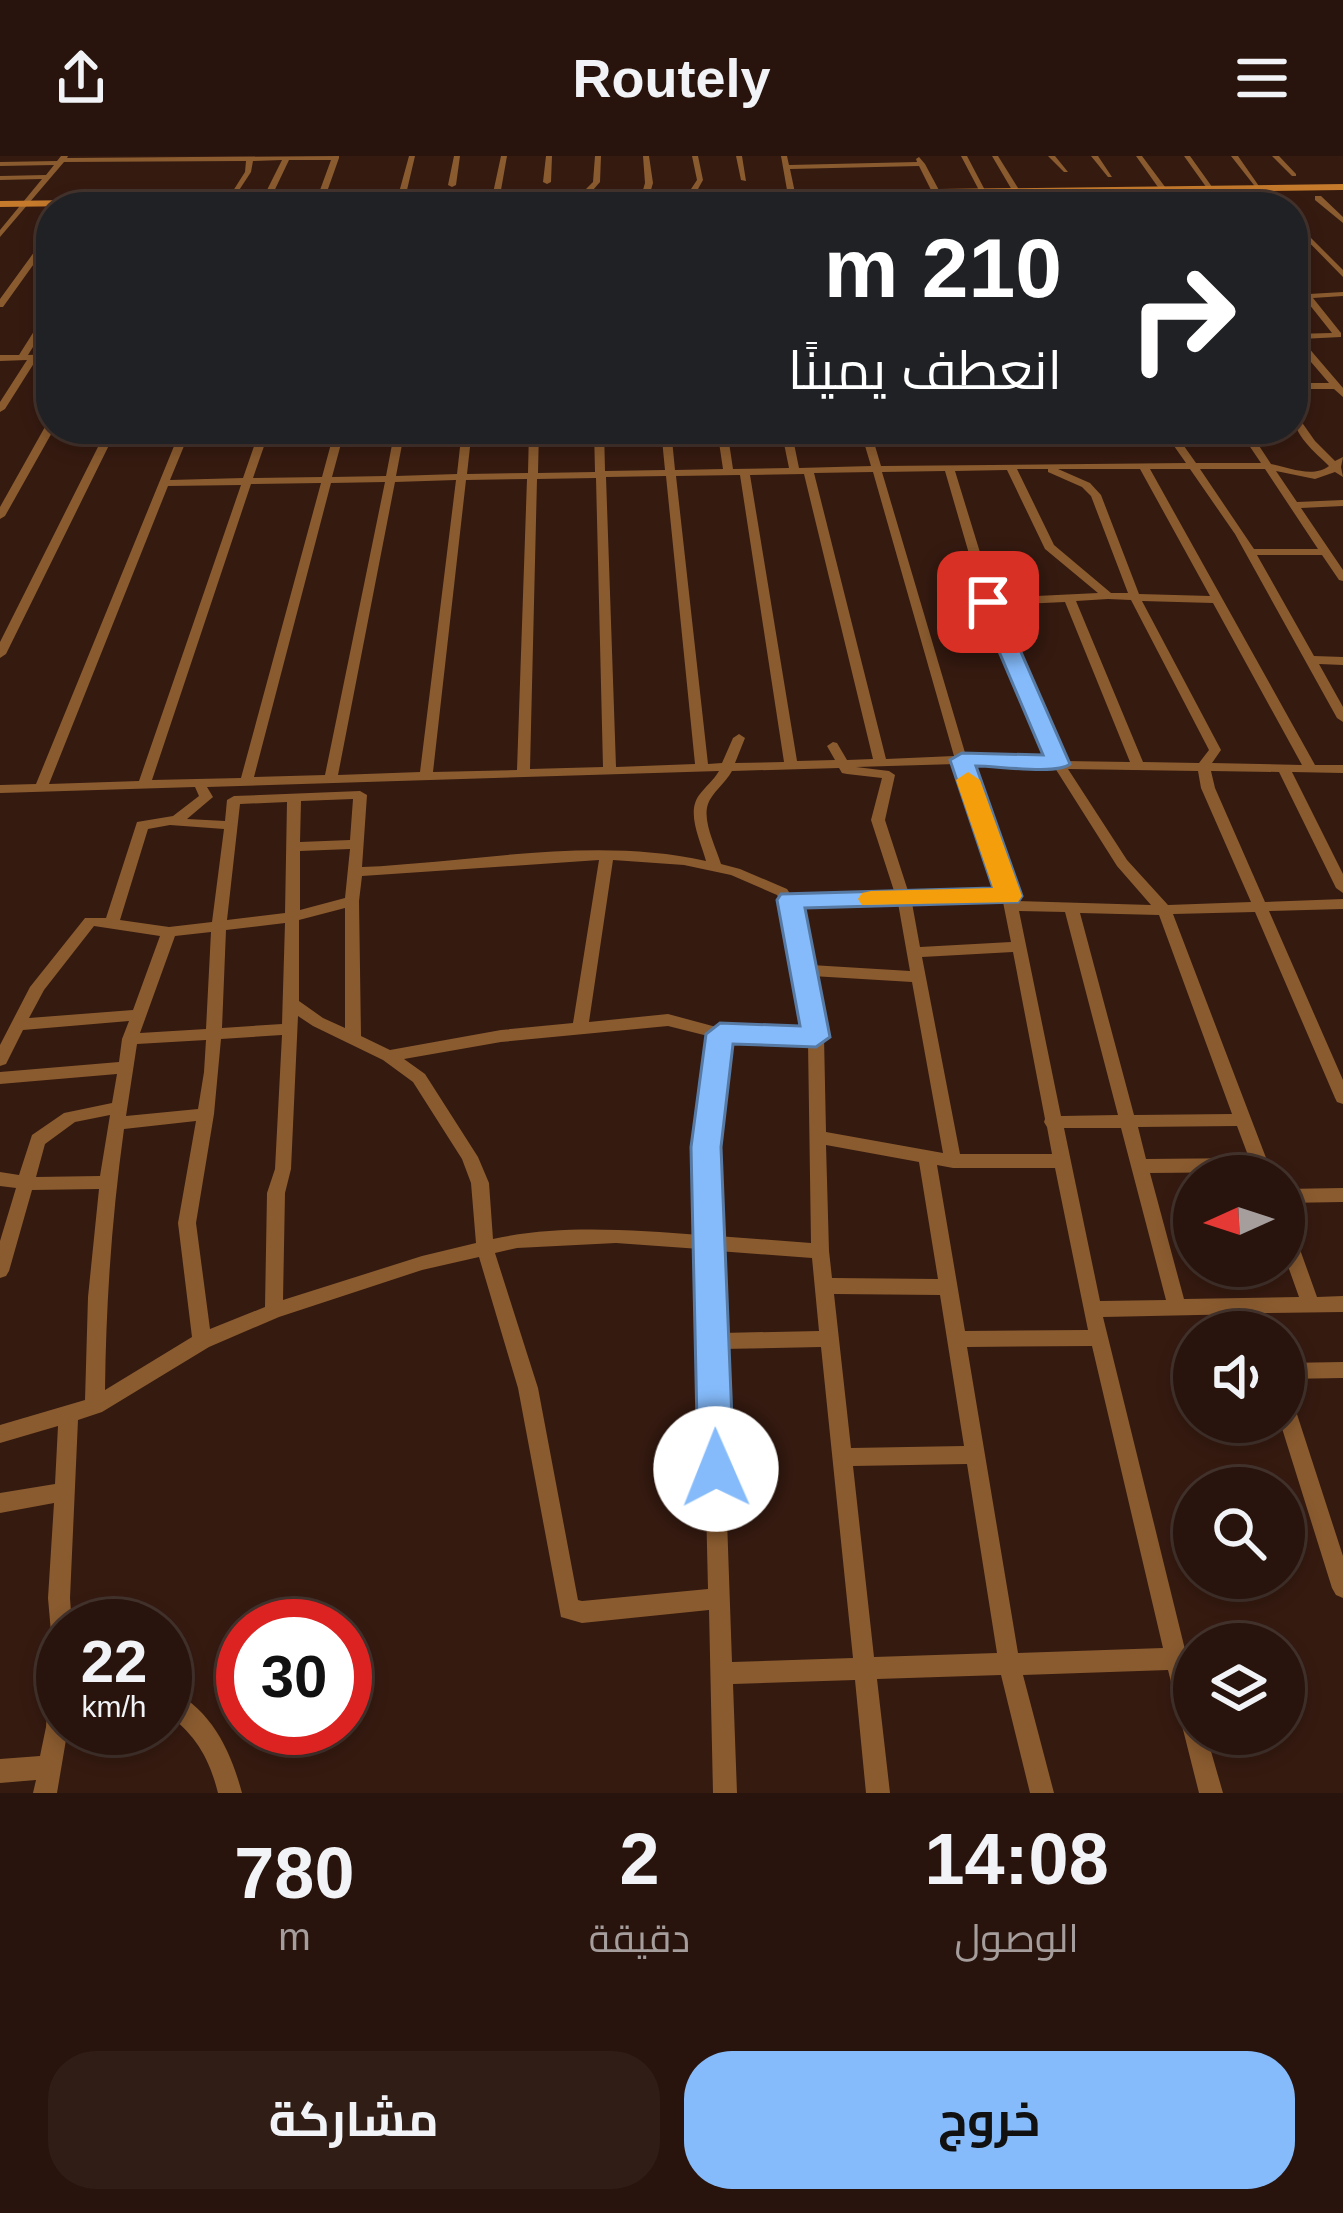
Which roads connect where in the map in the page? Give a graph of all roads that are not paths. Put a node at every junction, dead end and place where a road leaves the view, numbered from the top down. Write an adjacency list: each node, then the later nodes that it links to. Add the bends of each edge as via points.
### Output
1 (412, 156): 48 (street)
2 (458, 156): 40 (street)
3 (504, 156): 49 (street)
4 (549, 156): 39 (street)
5 (598, 156): 50 (street)
6 (646, 156): 51 (street)
7 (695, 156): 52 (street)
8 (739, 156): 38 (street)
9 (784, 156): 28 (street)
10 (964, 156): 55 (street)
11 (995, 156): 56 (street)
12 (1051, 156): 29 (street)
13 (1094, 156): 33 (street)
14 (1139, 156): 44 (street)
15 (1187, 156): 43 (street)
16 (1234, 156): 42 (street)
17 (1275, 156): 30 (street)
18 (336, 157): 23 (street); 47 (street)
19 (250, 158): 20 (street); 22 (street); 31 (street)
20 (270, 158): 23 (street)
21 (62, 159): 22 (street); 27 (street); 35 (street)
22 (164, 159)
23 (286, 159): 32 (street)
24 (920, 160): 26 (street); 54 (street)
25 (830, 161): 26 (street); 28 (street); 36 (street)
26 (876, 161): 37 (street)
27 (0, 164)
28 (787, 167): 53 (street)
29 (1066, 171)
30 (1294, 175)
31 (246, 176): 32 (street); 45 (street)
32 (276, 176): 46 (street)
33 (1110, 176)
34 (0, 178): 35 (street)
35 (48, 178): 59 (street)
36 (837, 178)
37 (884, 178)
38 (744, 180)
39 (547, 182)
40 (452, 185)
41 (1343, 187): 42 (street)
42 (1259, 188): 43 (street)
43 (1213, 189): 44 (street)
44 (1160, 190): 57 (street)
45 (235, 192)
46 (273, 192)
47 (323, 192)
48 (403, 192)
49 (496, 192)
50 (593, 192)
51 (646, 192)
52 (694, 192)
53 (791, 192)
54 (936, 192)
55 (977, 192)
56 (1017, 192)
57 (1065, 192)
58 (1318, 198): 64 (street)
59 (25, 204): 60 (street); 61 (street); 63 (street)
60 (36, 204)
61 (0, 205)
62 (0, 216): 63 (street)
63 (16, 216): 65 (street)
64 (1343, 221)
65 (0, 235)
66 (1308, 238): 68 (street)
67 (36, 256): 71 (street)
68 (1343, 275)
69 (1343, 294): 70 (street)
70 (1308, 296): 72 (street)
71 (0, 305)
72 (1340, 335): 73 (street)
73 (1308, 336)
74 (36, 340): 76 (street)
75 (1308, 353): 80 (street)
76 (27, 357): 77 (street); 78 (street); 81 (street)
77 (36, 357)
78 (0, 358)
79 (1308, 387): 80 (street)
80 (1339, 390)
81 (0, 409)
82 (1308, 438): 101 (street)
83 (40, 444): 113 (street)
84 (108, 444): 130 (street)
85 (179, 444): 118 (street)
86 (260, 444): 117 (street)
87 (336, 444): 116 (street)
88 (397, 444): 114 (street)
89 (465, 444): 112 (street)
90 (534, 444): 111 (street)
91 (600, 444): 110 (street)
92 (667, 444): 109 (street)
93 (724, 444): 107 (street)
94 (791, 444): 106 (street)
95 (870, 444): 105 (street)
96 (1177, 444): 99 (street)
97 (1253, 444): 100 (street)
98 (1044, 466): 102 (street); 104 (street); 126 (street, via 1092,490)
99 (1192, 466): 100 (street); 102 (street); 122 (street)
100 (1267, 466): 101 (street, via 1315,476); 120 (street)
101 (1340, 466)
102 (1144, 467): 127 (street)
103 (949, 468): 104 (street); 105 (street); 129 (street)
104 (1012, 469): 125 (street, via 1048,547)
105 (878, 470): 106 (street); 136 (street)
106 (801, 471): 108 (street); 137 (street)
107 (728, 472): 108 (street); 109 (street)
108 (745, 472): 140 (street)
109 (670, 473): 110 (street); 144 (street)
110 (601, 474): 111 (street); 148 (street)
111 (533, 476): 112 (street); 149 (street)
112 (461, 477): 114 (street); 150 (street)
113 (21, 478): 115 (street); 121 (street)
114 (390, 478): 116 (street); 151 (street)
115 (0, 479)
116 (326, 480): 117 (street); 152 (street)
117 (247, 481): 118 (street); 154 (street)
118 (164, 483): 155 (street)
119 (1343, 503): 120 (street)
120 (1292, 505): 123 (street)
121 (0, 516)
122 (1250, 552): 123 (street); 131 (street)
123 (1324, 552): 124 (street)
124 (1343, 578)
125 (1108, 596): 126 (street); 128 (street)
126 (1135, 598): 127 (street); 142 (street, via 1216,750)
127 (1218, 600): 145 (street)
128 (1070, 601): 129 (street); 141 (street)
129 (988, 602): 139 (street)
130 (0, 654)
131 (1314, 661): 132 (street); 133 (street)
132 (1343, 661)
133 (1343, 718)
134 (739, 738): 143 (street)
135 (833, 746): 138 (street)
136 (962, 760): 137 (street); 139 (street); 169 (street)
137 (880, 762): 138 (street)
138 (842, 764): 140 (street); 166 (street, via 889,775 878,820)
139 (1059, 764): 141 (street); 173 (street, via 1122,863)
140 (790, 765): 143 (street)
141 (1138, 766): 142 (street)
142 (1203, 766): 146 (street); 172 (street)
143 (724, 767): 144 (street); 163 (street, via 702,800)
144 (702, 768): 148 (street)
145 (1310, 768): 146 (street); 147 (street)
146 (1284, 769): 165 (street)
147 (1343, 769)
148 (610, 771): 149 (street)
149 (523, 773): 150 (street)
150 (426, 776): 151 (street)
151 (331, 779): 152 (street)
152 (246, 782): 153 (street)
153 (200, 783): 154 (street); 158 (street, via 206,797)
154 (144, 785): 155 (street)
155 (41, 788): 156 (street)
156 (0, 789)
157 (294, 796): 159 (street, via 233,800); 160 (street, via 360,795); 161 (street)
158 (175, 823): 159 (street); 175 (street, via 142,825)
159 (228, 825): 176 (street)
160 (356, 844): 161 (street); 164 (street)
161 (292, 847): 174 (street)
162 (607, 855): 163 (street); 164 (street); 186 (street)
163 (715, 869): 167 (street, via 770,885)
164 (355, 872): 168 (street)
165 (1343, 888)
166 (904, 899): 167 (street); 169 (street); 179 (street)
167 (790, 900): 180 (street)
168 (352, 901): 174 (street); 191 (street)
169 (1010, 901): 171 (street); 178 (street)
170 (1343, 904): 172 (street)
171 (1071, 908): 173 (street); 201 (street)
172 (1264, 909): 173 (street); 196 (street)
173 (1164, 910): 199 (street)
174 (293, 917): 176 (street); 182 (street)
175 (112, 923): 177 (street); 184 (street, via 90,921)
176 (219, 926): 177 (street); 187 (street)
177 (170, 932): 183 (street)
178 (1019, 947): 179 (street); 200 (street)
179 (915, 952): 181 (street)
180 (806, 970): 181 (street); 189 (street)
181 (920, 977): 205 (street)
182 (291, 1003): 185 (street); 191 (street)
183 (137, 1015): 184 (street); 190 (street)
184 (17, 1025): 193 (street)
185 (289, 1029): 187 (street); 226 (street)
186 (580, 1029): 188 (street, via 668,1020); 192 (street)
187 (215, 1032): 190 (street); 197 (street)
188 (720, 1034): 189 (street); 214 (street, via 706,1147)
189 (816, 1037): 202 (street)
190 (130, 1039): 194 (street)
191 (353, 1039): 192 (street)
192 (388, 1056): 215 (street, via 419,1078 470,1157)
193 (0, 1060)
194 (126, 1066): 195 (street); 198 (street)
195 (0, 1078)
196 (1343, 1098)
197 (206, 1114): 198 (street); 231 (street, via 188,1222)
198 (119, 1115): 210 (street, via 78,1114 44,1133); 211 (street)
199 (1244, 1120): 201 (street); 203 (street)
200 (1052, 1121): 201 (street); 206 (street)
201 (1129, 1123): 207 (street)
202 (819, 1137): 204 (street); 216 (street)
203 (1256, 1155)
204 (927, 1156): 205 (street); 219 (street)
205 (953, 1161): 206 (street)
206 (1059, 1161): 225 (street)
207 (1140, 1166): 208 (street); 224 (street)
208 (1173, 1167)
209 (0, 1179): 210 (street)
210 (22, 1182): 211 (street); 217 (street)
211 (108, 1182): 235 (street)
212 (1343, 1195): 213 (street)
213 (1305, 1196)
214 (709, 1240): 215 (street, via 568,1236); 216 (street); 232 (street)
215 (485, 1250): 226 (street); 244 (street, via 528,1388 569,1610)
216 (820, 1251): 218 (street)
217 (0, 1271)
218 (824, 1286): 219 (street); 229 (street)
219 (946, 1287): 230 (street)
220 (1305, 1287): 221 (street)
221 (1310, 1302): 222 (street); 223 (street)
222 (1252, 1304): 224 (street); 227 (street)
223 (1343, 1304)
224 (1177, 1306): 225 (street)
225 (1092, 1309): 228 (street)
226 (274, 1311): 231 (street)
227 (1254, 1311)
228 (1100, 1338): 230 (street); 246 (street)
229 (831, 1339): 232 (street); 240 (street)
230 (958, 1339): 239 (street)
231 (202, 1341): 235 (street)
232 (713, 1341): 244 (street)
233 (1343, 1370): 234 (street)
234 (1305, 1371)
235 (94, 1406): 236 (street)
236 (68, 1416): 237 (street); 241 (street)
237 (0, 1434)
238 (1296, 1443): 243 (street)
239 (976, 1455): 240 (street); 247 (street)
240 (843, 1457): 248 (street)
241 (62, 1492): 242 (street); 245 (street)
242 (0, 1503)
243 (1343, 1588)
244 (720, 1598): 249 (street)
245 (63, 1599)
246 (1173, 1659): 247 (street)
247 (1009, 1663): 248 (street); 259 (street)
248 (866, 1668): 249 (street); 258 (street)
249 (722, 1673): 257 (street)
250 (192, 1716): 256 (street, via 221,1752)
251 (52, 1755): 253 (street)
252 (1200, 1755): 260 (street)
253 (51, 1767): 254 (street); 255 (street)
254 (0, 1771)
255 (45, 1793)
256 (230, 1793)
257 (725, 1793)
258 (878, 1793)
259 (1042, 1793)
260 (1211, 1793)

